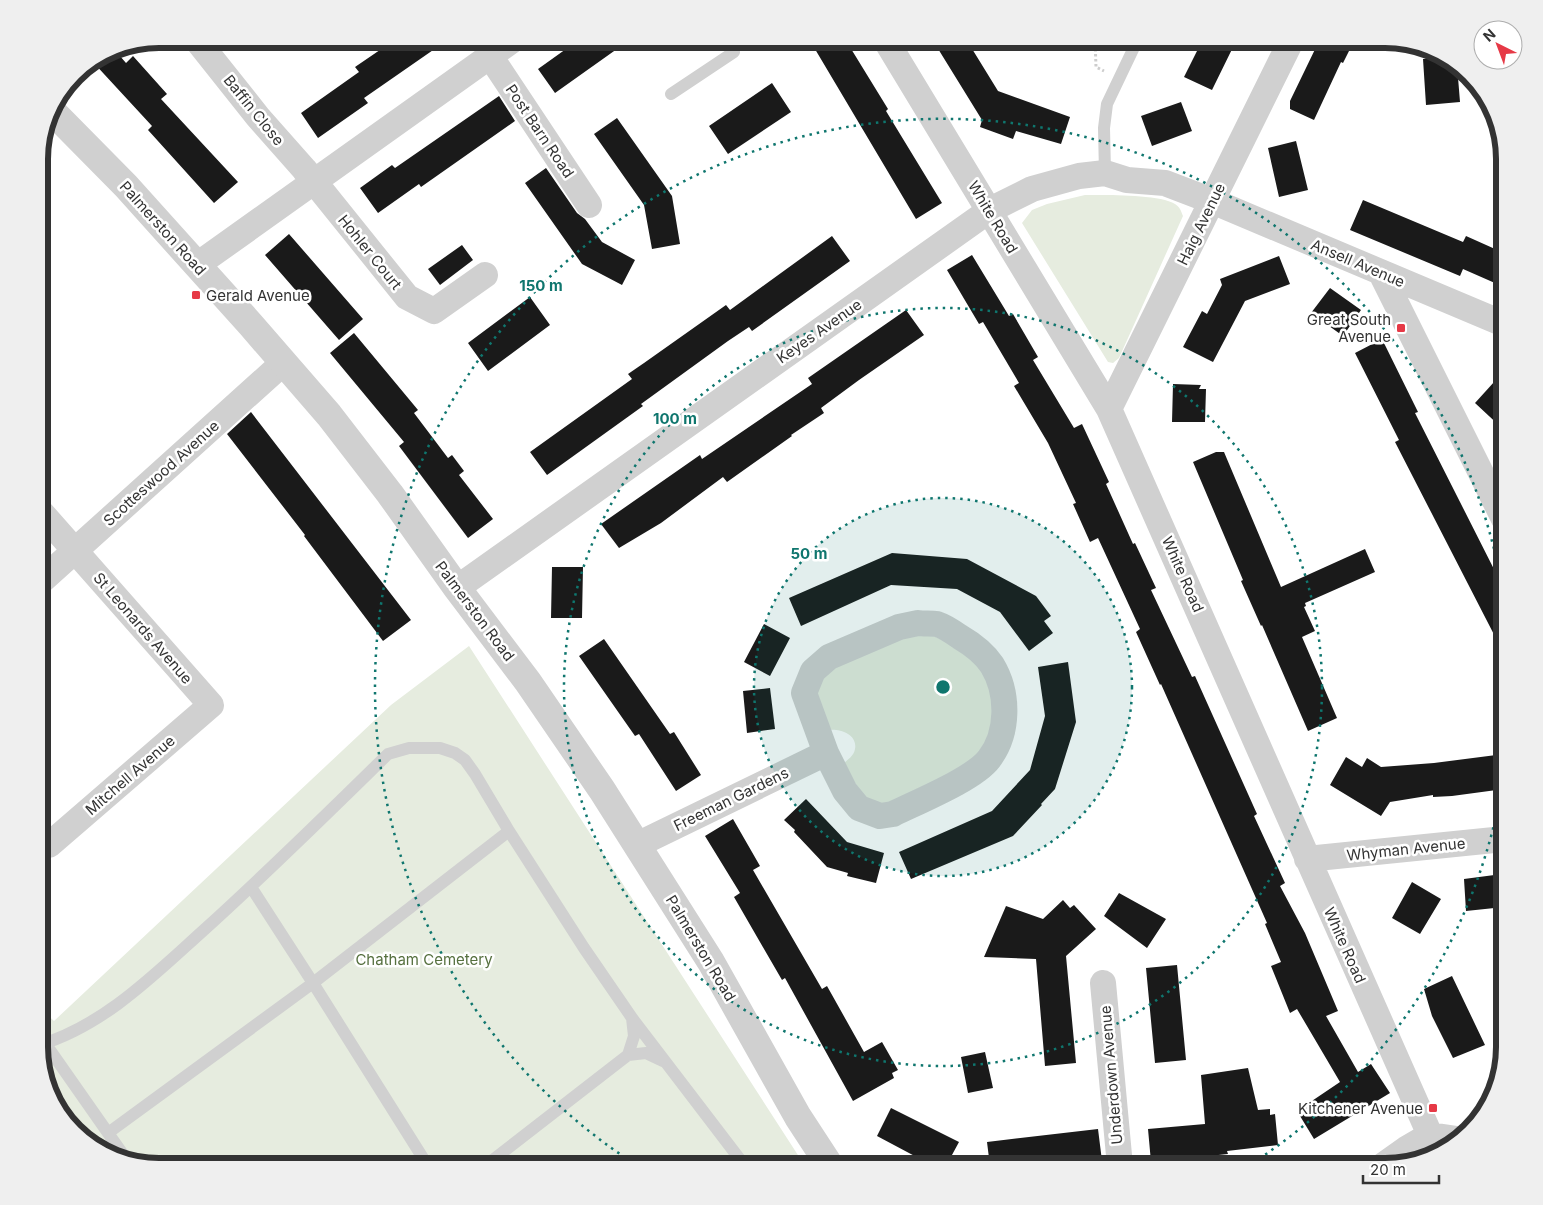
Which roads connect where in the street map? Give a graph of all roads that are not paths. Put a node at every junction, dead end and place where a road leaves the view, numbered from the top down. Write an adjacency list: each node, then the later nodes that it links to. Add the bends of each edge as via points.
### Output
1 (203, 48): 11 (street, Baffin Close)
2 (501, 48): 7 (street)
3 (732, 48): 8 (lane, via 734,52)
4 (891, 48): 14 (street, White Road)
5 (1134, 48): 10 (lane, via 1106,104)
6 (1288, 48): 12 (street, Haig Avenue)
7 (490, 56): 11 (street); 13 (street, Post Barn Road)
8 (671, 94)
9 (57, 115): 15 (street, Palmerston Road)
10 (1105, 173): 12 (street, Keyes Avenue, via 1127,180 1165,183); 14 (street, Keyes Avenue, via 1032,188)
11 (313, 182): 15 (street); 17 (street, Hohler Court, via 407,297 434,312)
12 (1212, 201): 16 (street, Ansell Avenue); 20 (street, Haig Avenue)
13 (589, 205)
14 (990, 210): 20 (street, White Road); 25 (street, Keyes Avenue)
15 (197, 265): 19 (street, Palmerston Road)
16 (1381, 273): 18 (street, Ansell Avenue); 21 (street)
17 (484, 275)
18 (1496, 321)
19 (283, 363): 23 (street, Scotteswood Avenue); 25 (street, Palmerston Road, via 360,453)
20 (1109, 409): 32 (street, White Road)
21 (1496, 503)
22 (48, 520): 23 (street, St Leonards Avenue)
23 (75, 550): 24 (street, Scotteswood Avenue); 26 (street, St Leonards Avenue)
24 (48, 575)
25 (457, 588): 31 (street, Palmerston Road, via 528,682)
26 (211, 705): 29 (street, Mitchell Avenue)
27 (826, 753): 27 (street, via 804,693 813,671 830,657 899,627 936,624 974,646 992,665 1001,689 1004,721 989,760 975,773 893,814 880,816 859,808 845,791); 31 (street, Freeman Gardens)
28 (509, 832): 33 (lane, via 464,760 440,748 409,748 388,754); 34 (lane); 36 (lane)
29 (48, 837)
30 (1496, 840): 32 (street, Whyman Avenue)
31 (636, 845): 49 (street, Palmerston Road, via 711,962)
32 (1307, 859): 42 (street, White Road)
33 (251, 887): 34 (lane); 37 (lane, via 161,968 98,1019)
34 (313, 983): 41 (lane); 46 (lane)
35 (1103, 983): 50 (street, Underdown Avenue)
36 (632, 1018): 39 (lane, via 634,1036); 40 (lane)
37 (48, 1042)
38 (48, 1052): 41 (lane)
39 (628, 1055): 40 (lane, via 646,1053); 47 (lane)
40 (666, 1063): 48 (lane)
41 (108, 1133): 44 (lane)
42 (1430, 1135): 43 (street); 45 (street)
43 (1448, 1138)
44 (121, 1151)
45 (1394, 1157)
46 (423, 1158)
47 (495, 1158)
48 (739, 1158)
49 (825, 1158)
50 (1119, 1158)

